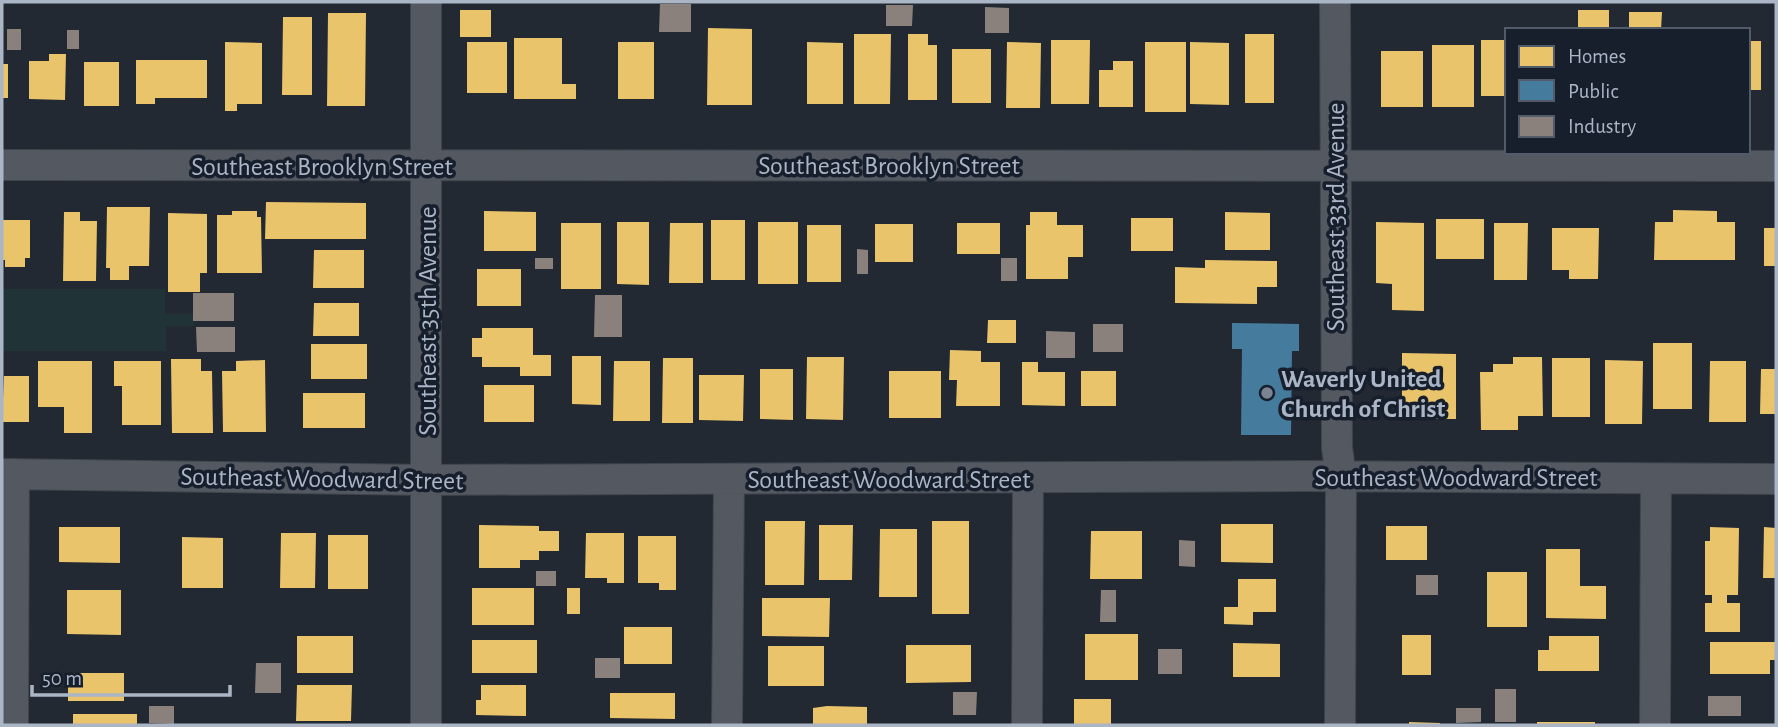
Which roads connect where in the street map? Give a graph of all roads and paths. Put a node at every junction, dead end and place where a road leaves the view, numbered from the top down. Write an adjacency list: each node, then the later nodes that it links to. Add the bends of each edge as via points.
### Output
1 (426, 2): 5 (street, Southeast 35th Avenue)
2 (1335, 2): 4 (street, Southeast 33rd Avenue)
3 (2, 164): 5 (street, Southeast Brooklyn Street)
4 (1335, 164): 5 (street, Southeast Brooklyn Street); 6 (street, Southeast Brooklyn Street); 8 (street, Southeast 33rd Avenue)
5 (427, 166): 13 (street, Southeast 35th Avenue)
6 (1776, 166)
7 (8, 474): 13 (street, Southeast Woodward Street); 14 (street)
8 (1341, 476): 10 (street, Southeast Woodward Street); 11 (street, Southeast Woodward Street); 18 (street, Southeast 33rd Avenue)
9 (729, 479): 10 (street, Southeast Woodward Street); 13 (street, Southeast Woodward Street); 16 (street)
10 (1028, 479): 17 (street)
11 (1656, 479): 12 (street, Southeast Woodward Street); 19 (street)
12 (1776, 479)
13 (427, 480): 15 (street, Southeast 35th Avenue)
14 (13, 725)
15 (426, 725)
16 (727, 725)
17 (1027, 725)
18 (1340, 725)
19 (1655, 725)

